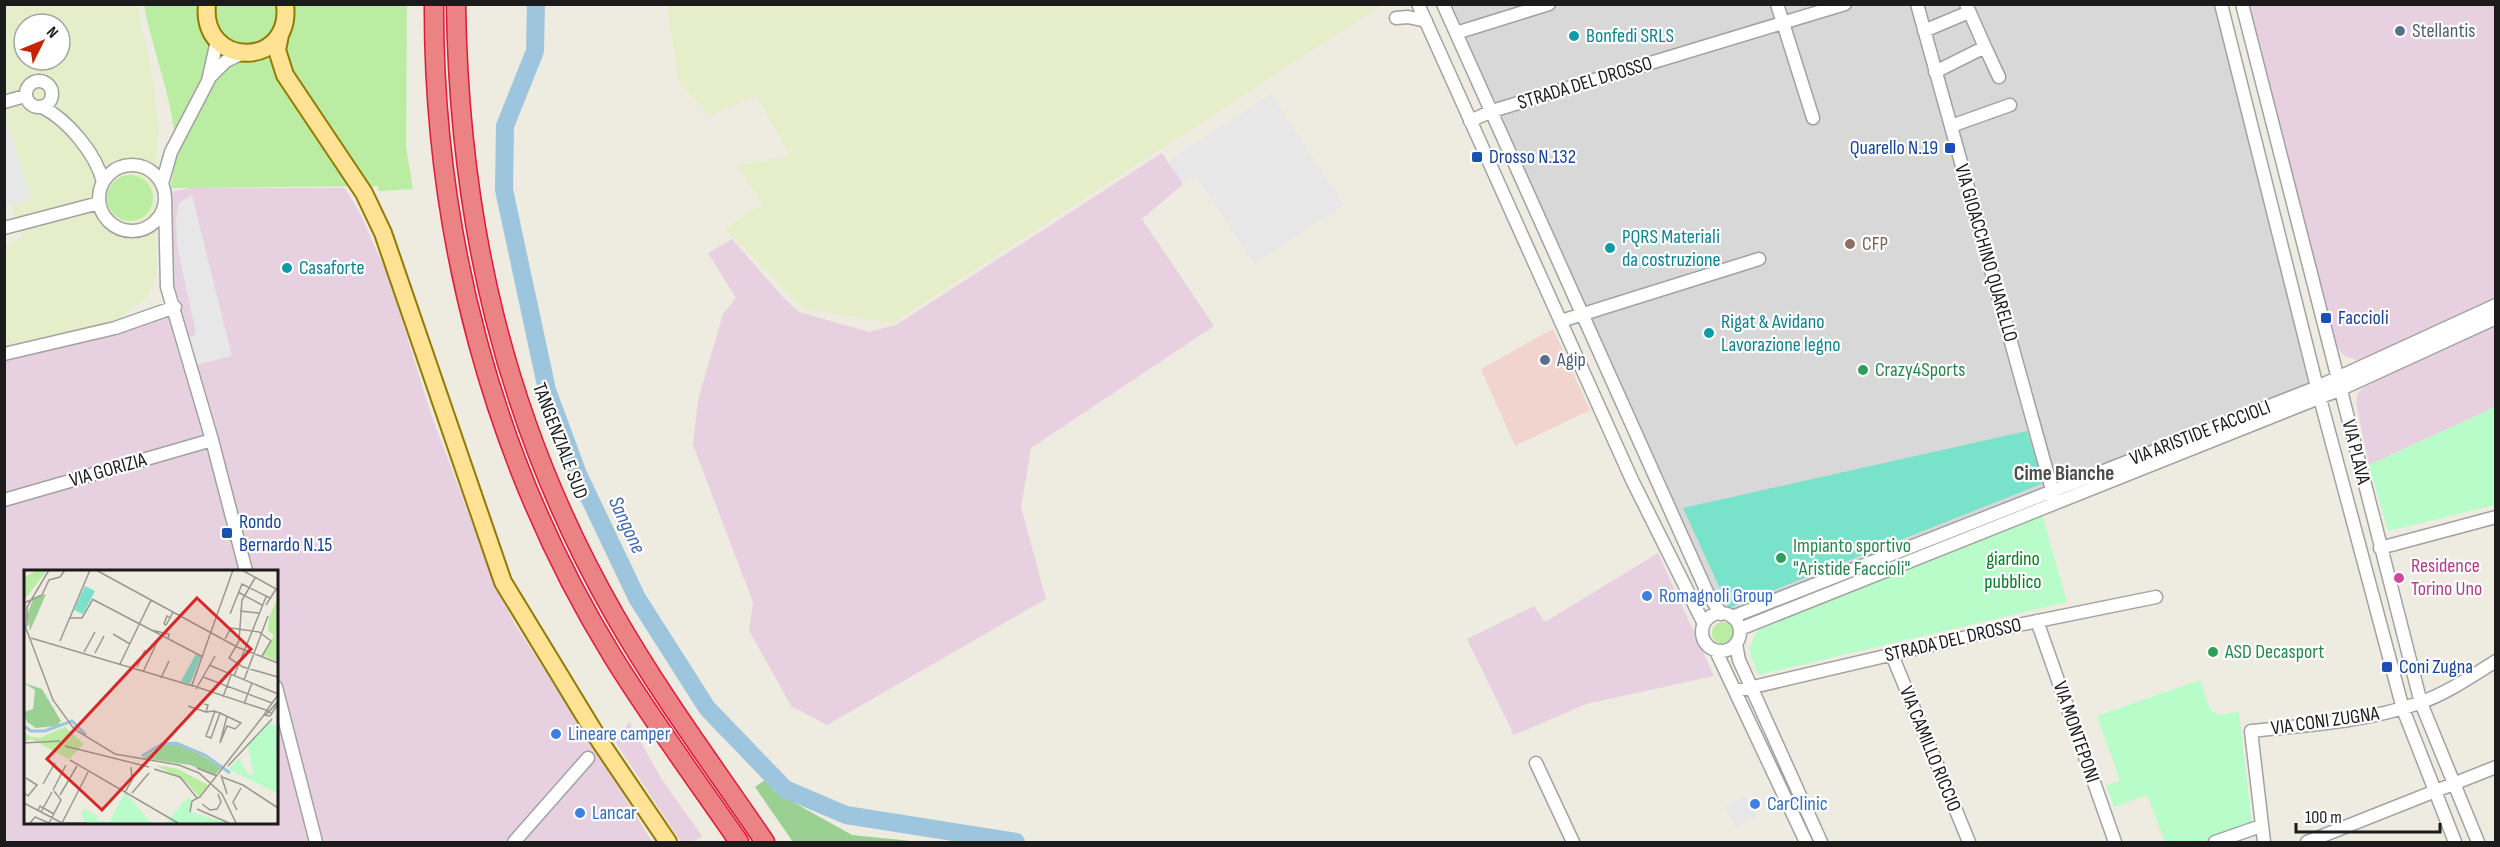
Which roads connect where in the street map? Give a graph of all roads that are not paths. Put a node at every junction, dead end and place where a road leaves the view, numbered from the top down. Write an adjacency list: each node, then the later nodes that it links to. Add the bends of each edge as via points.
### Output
1 (207, 4): 21 (main road, via 207,20)
2 (285, 4): 19 (main road)
3 (434, 4): 86 (highway, via 439,127 458,259 489,383 550,539 597,628 642,702)
4 (456, 4): 87 (highway, TANGENZIALE SUD, via 461,129 476,238 506,362 530,433 568,526 613,613)
5 (1406, 4): 15 (street, via 1396,18 1408,16)
6 (1418, 4): 15 (street)
7 (1443, 4): 18 (street, STRADA DEL DROSSO)
8 (1549, 4): 18 (street)
9 (1777, 4): 16 (street)
10 (1845, 4): 16 (street, STRADA DEL DROSSO)
11 (1917, 4): 17 (street, VIA GIOACCHINO QUARELLO)
12 (2222, 4): 22 (street, VIA PLAVA)
13 (2242, 4): 20 (street, VIA PLAVA)
14 (1968, 8): 17 (street); 23 (street)
15 (1425, 21): 37 (street)
16 (1783, 25): 35 (street, STRADA DEL DROSSO); 36 (street)
17 (1924, 31): 27 (street, VIA GIOACCHINO QUARELLO)
18 (1456, 33): 35 (street, STRADA DEL DROSSO)
19 (280, 35): 24 (main road, via 264,49); 28 (main road, via 277,50)
20 (2250, 35): 22 (street); 25 (street, VIA PLAVA)
21 (217, 41): 24 (main road); 30 (street)
22 (2231, 41): 26 (street, VIA PLAVA)
23 (1985, 47): 27 (street); 29 (street)
24 (246, 53): 28 (main road); 30 (street, via 226,61)
25 (2254, 55): 26 (street); 51 (street, VIA PLAVA)
26 (2235, 60): 52 (street, VIA PLAVA)
27 (1935, 72): 38 (street, VIA GIOACCHINO QUARELLO)
28 (285, 75): 85 (main road, via 376,216 503,582 601,743)
29 (2000, 77)
30 (208, 81): 40 (street, via 171,152)
31 (26, 96): 32 (street); 34 (street, via 30,104); 34 (street, via 30,84 38,80 46,83 52,90 52,99)
32 (4, 102)
33 (2010, 105): 38 (street)
34 (42, 107): 39 (street, via 58,117 83,145)
35 (1491, 111): 37 (street, STRADA DEL DROSSO); 47 (street, STRADA DEL DROSSO)
36 (1812, 118)
37 (1470, 121): 49 (street)
38 (1951, 126): 56 (street, VIA GIOACCHINO QUARELLO)
39 (103, 182): 40 (street, via 117,168 137,165 155,174); 42 (street)
40 (162, 184): 41 (street)
41 (165, 199): 42 (street, via 156,221 138,230 127,230 109,221); 46 (street, via 167,287)
42 (99, 203): 43 (street)
43 (4, 228)
44 (1759, 259): 47 (street)
45 (2496, 304): 51 (street, VIA ARISTIDE FACCIOLI)
46 (175, 307): 50 (street, via 115,328); 55 (street)
47 (1582, 313): 49 (street); 53 (street, STRADA DEL DROSSO)
48 (2496, 318): 51 (street, VIA ARISTIDE FACCIOLI)
49 (1561, 321): 54 (street)
50 (4, 354)
51 (2338, 384): 52 (street, VIA ARISTIDE FACCIOLI); 59 (street, VIA PLAVA)
52 (2319, 392): 56 (street, VIA ARISTIDE FACCIOLI); 60 (street, VIA PLAVA)
53 (1620, 396): 54 (street); 64 (street, STRADA DEL DROSSO, via 1707,592)
54 (1598, 405): 66 (street)
55 (212, 440): 57 (street, VIA GORIZIA); 62 (street)
56 (2054, 496): 64 (street, VIA ARISTIDE FACCIOLI); 67 (street, VIA ARISTIDE FACCIOLI)
57 (4, 500)
58 (2496, 517): 61 (street)
59 (2374, 524): 60 (street); 61 (street, VIA PLAVA)
60 (2355, 530): 76 (street, VIA PLAVA)
61 (2380, 548): 75 (street, VIA PLAVA)
62 (246, 570)
63 (2156, 597): 65 (street, STRADA DEL DROSSO)
64 (1726, 615): 66 (street, via 1711,617); 67 (street)
65 (2037, 621): 70 (street, STRADA DEL DROSSO); 92 (street, VIA MONTEPONI)
66 (1704, 624): 69 (street, via 1704,640)
67 (1740, 629): 68 (street)
68 (1736, 644): 69 (street, via 1727,651); 72 (street)
69 (1716, 651): 73 (street)
70 (1893, 655): 72 (street, STRADA DEL DROSSO); 91 (street, VIA CAMILLO RICCIO)
71 (2496, 661): 75 (street, VIA CONI ZUGNA)
72 (1752, 688): 73 (street, STRADA DEL DROSSO); 90 (street)
73 (1736, 691): 89 (street)
74 (278, 695): 83 (street)
75 (2421, 703): 76 (street, VIA CONI ZUGNA); 80 (street, VIA PLAVA)
76 (2403, 709): 81 (street, VIA PLAVA); 82 (street, VIA CONI ZUGNA, via 2360,720 2251,731)
77 (588, 758): 84 (street)
78 (1536, 763): 88 (street)
79 (2496, 767): 80 (street)
80 (2455, 783): 81 (street); 97 (street, VIA PLAVA)
81 (2435, 792): 95 (street); 96 (street, VIA PLAVA)
82 (2261, 826): 93 (street); 94 (street)
83 (316, 843)
84 (514, 843)
85 (668, 843)
86 (739, 843)
87 (765, 843)
88 (1573, 843)
89 (1806, 843)
90 (1821, 843)
91 (1968, 843)
92 (2115, 843)
93 (2215, 843)
94 (2264, 843)
95 (2307, 843)
96 (2455, 843)
97 (2478, 843)

